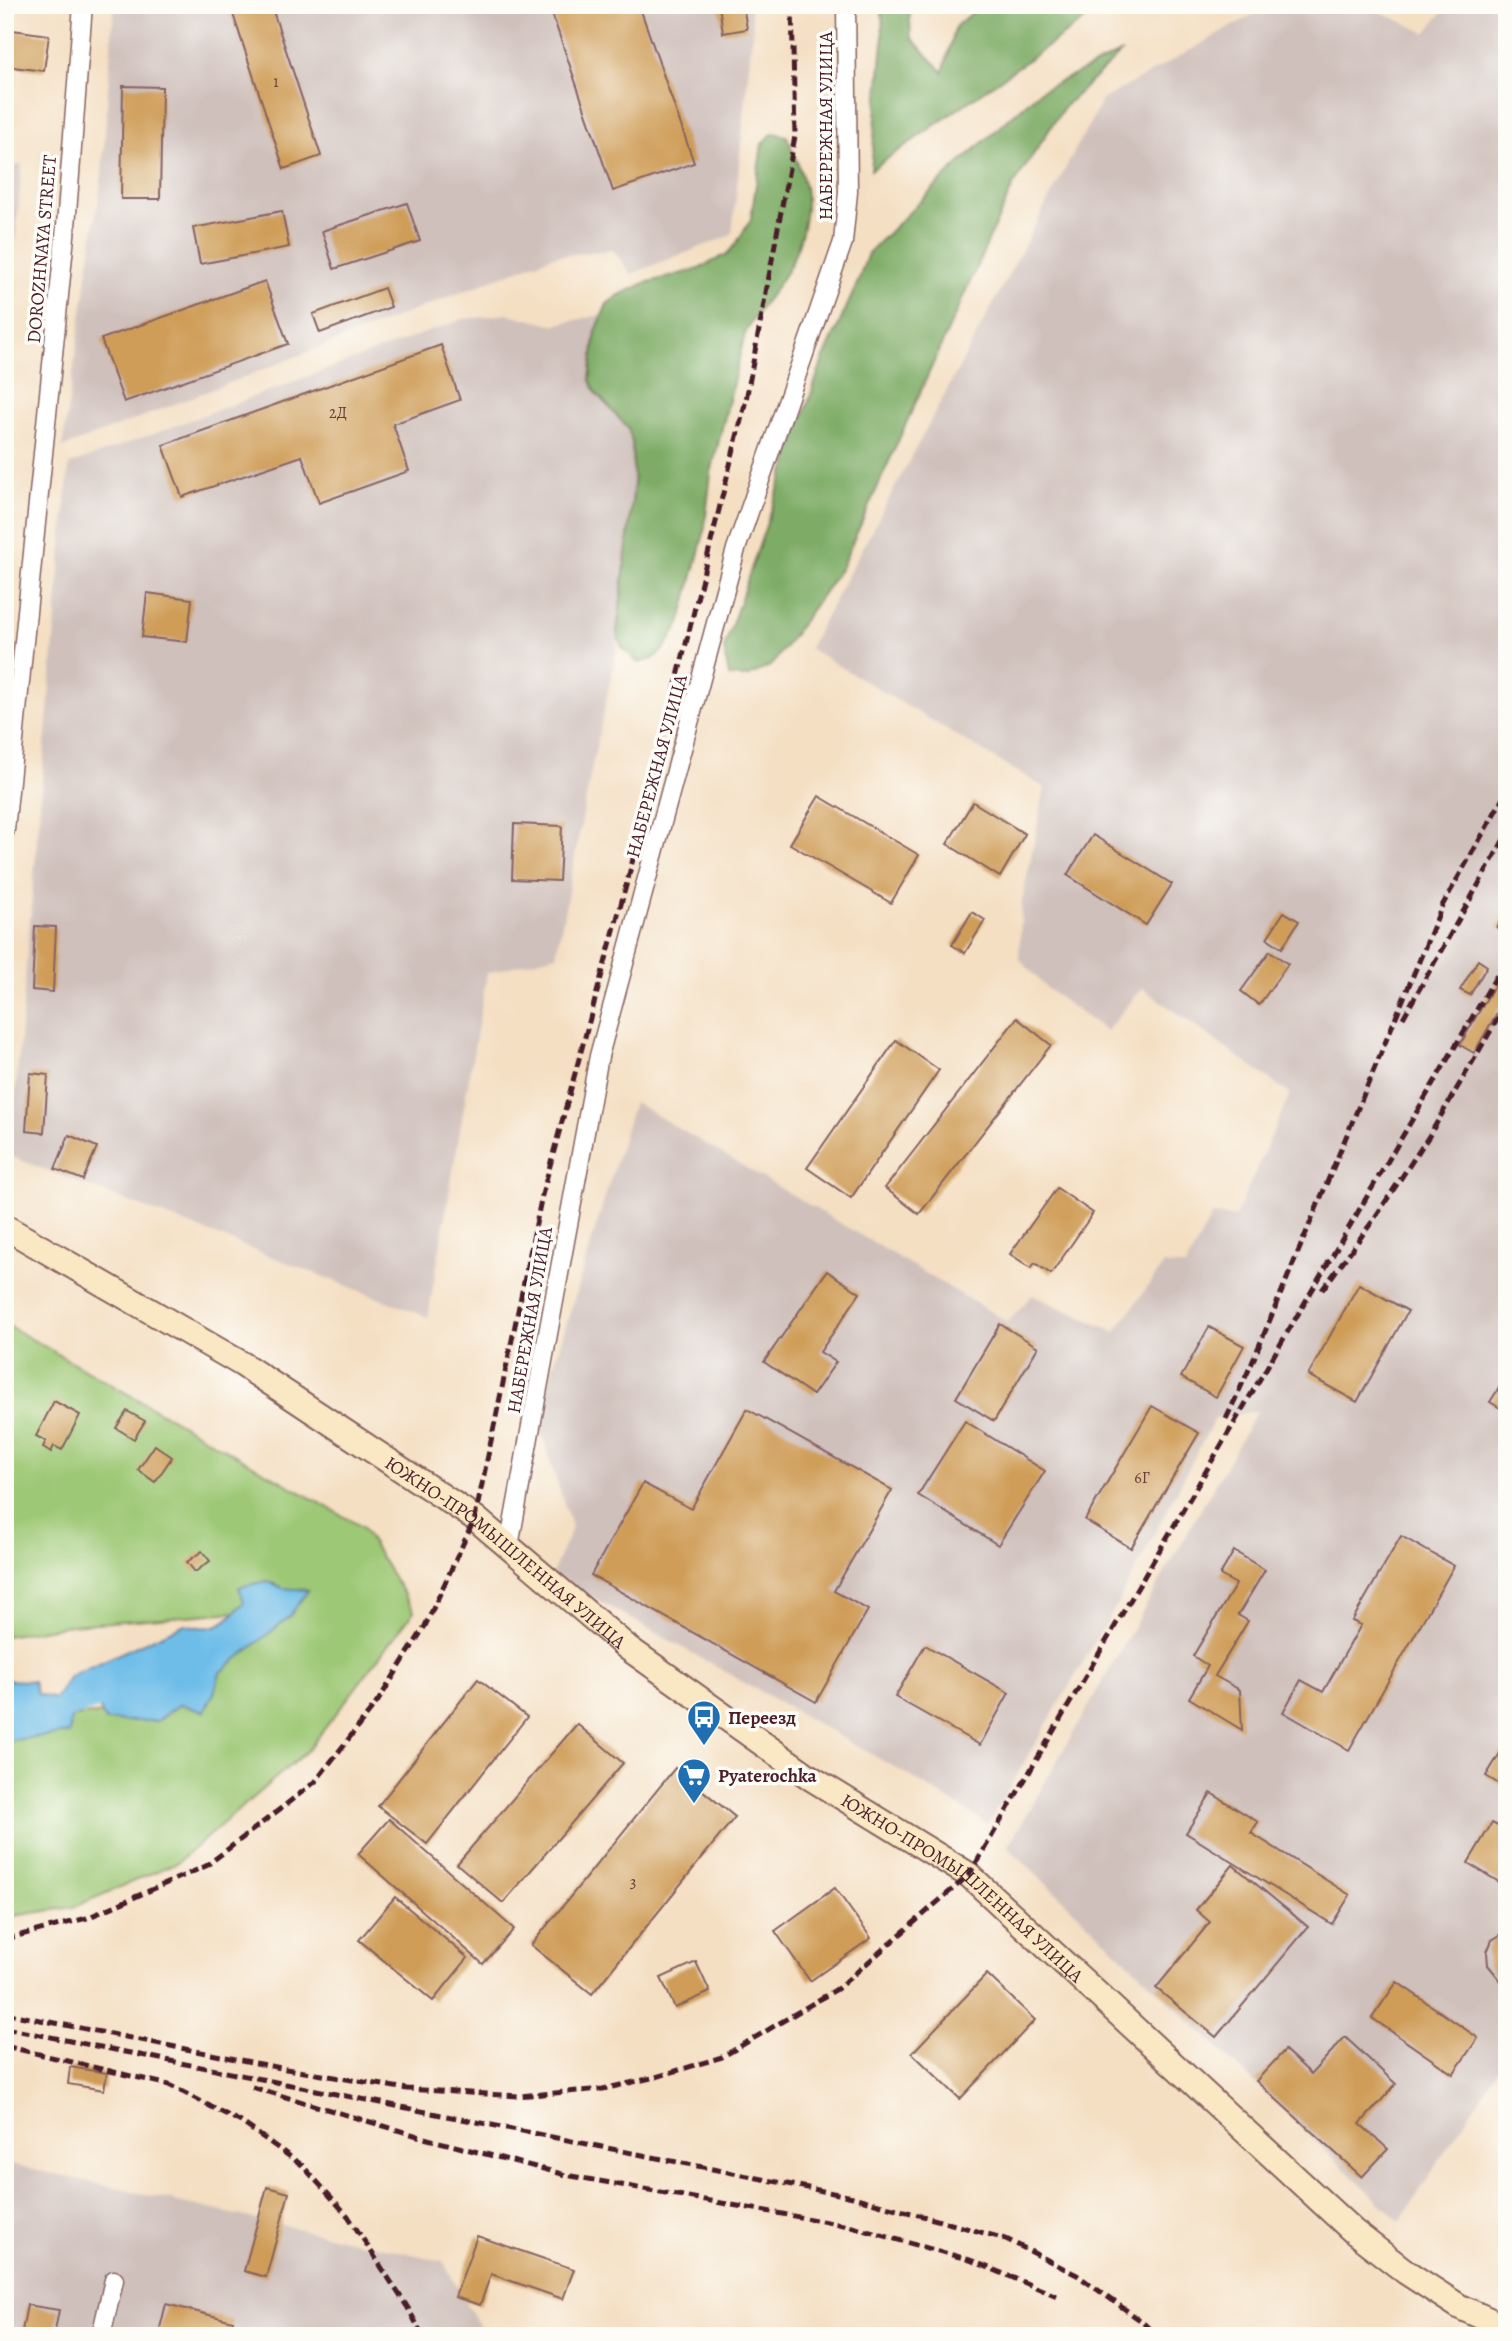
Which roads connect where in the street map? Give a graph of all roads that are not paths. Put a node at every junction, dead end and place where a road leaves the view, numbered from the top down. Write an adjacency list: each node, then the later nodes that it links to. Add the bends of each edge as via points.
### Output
1 (83, 5): 3 (street, DOROZHNAYA STREET)
2 (846, 5): 5 (street, НАБЕРЕЖНАЯ УЛИЦА, via 848,192 843,242 736,549 599,1055)
3 (5, 830)
4 (5, 1227): 5 (street, ЮЖНО-ПРОМЫШЛЕННАЯ УЛИЦА, via 242,1364 475,1518)
5 (509, 1546): 7 (street, ЮЖНО-ПРОМЫШЛЕННАЯ УЛИЦА, via 660,1671 811,1778 969,1875 1353,2231 1406,2272 1460,2306)
6 (114, 2280): 8 (street)
7 (1507, 2328)
8 (101, 2336)

